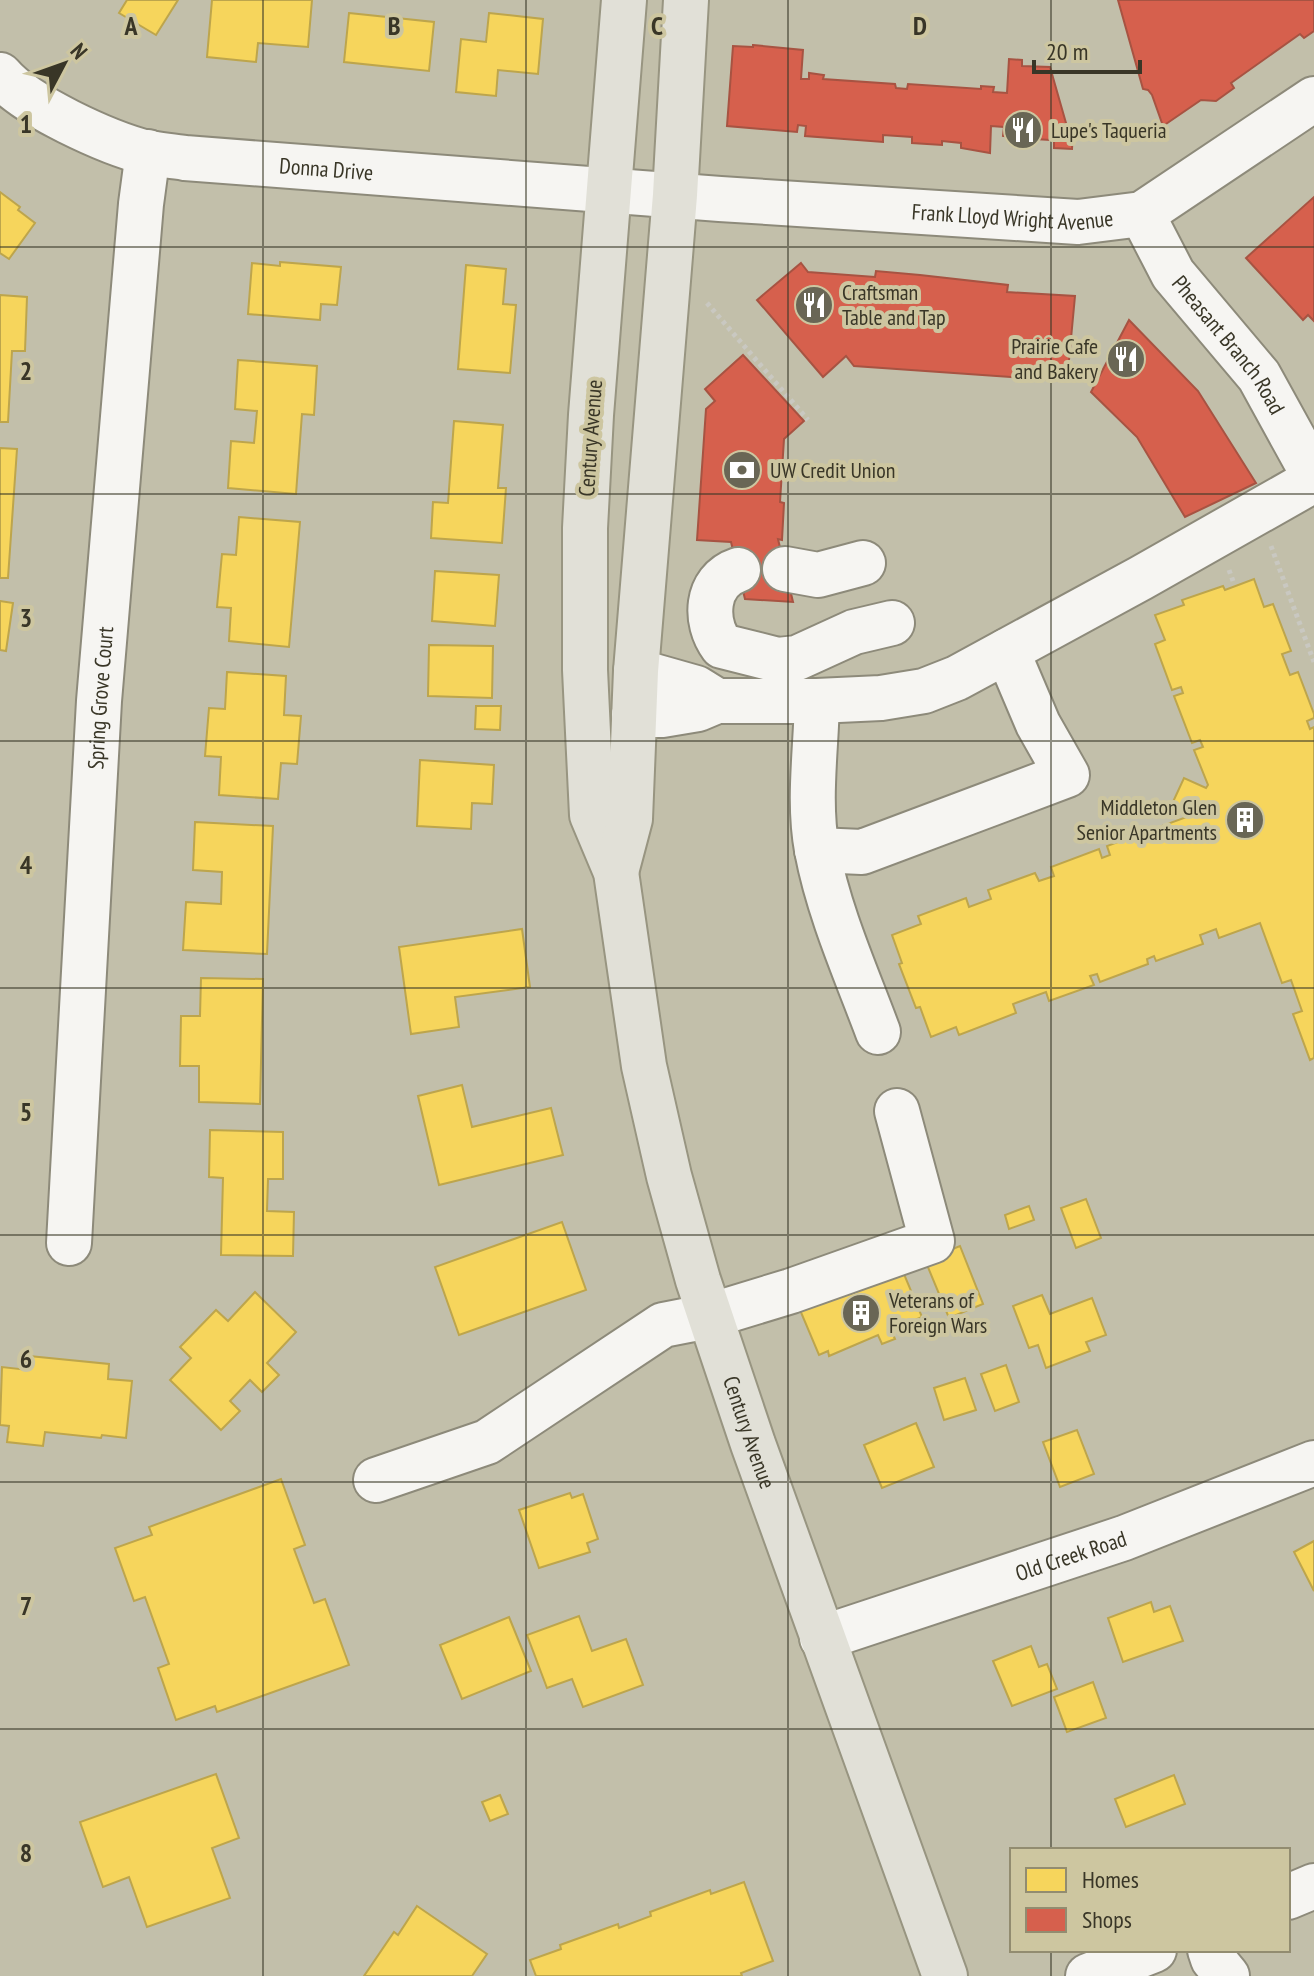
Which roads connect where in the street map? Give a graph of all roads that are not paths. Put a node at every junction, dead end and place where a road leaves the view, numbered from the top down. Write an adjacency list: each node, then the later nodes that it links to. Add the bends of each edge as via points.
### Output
1 (624, 0): 6 (main road, Century Avenue)
2 (686, 0): 7 (main road, Century Avenue)
3 (0, 75): 5 (street, Donna Drive, via 35,104)
4 (1314, 99): 8 (street, Frank Lloyd Wright Avenue)
5 (148, 152): 6 (street, Donna Drive); 23 (street, Spring Grove Court, via 99,701)
6 (609, 189): 7 (street, Donna Drive); 20 (main road, Century Avenue, via 591,415 584,595 592,815)
7 (675, 195): 8 (street, Frank Lloyd Wright Avenue, via 1078,222); 15 (main road, Century Avenue)
8 (1142, 214): 9 (street, Pheasant Branch Road, via 1173,274 1259,376)
9 (1314, 478): 14 (street)
10 (863, 563): 11 (street, via 818,575)
11 (785, 569)
12 (738, 570): 13 (street, via 718,584 710,604 710,622 722,646 778,660 797,658 854,632)
13 (892, 623)
14 (1007, 651): 17 (street, via 924,691); 19 (street, via 1067,775 862,852)
15 (636, 671): 16 (street, via 696,688); 18 (main road, Century Avenue)
16 (717, 701): 17 (street); 18 (street, via 698,709)
17 (817, 701): 19 (street)
18 (634, 715): 20 (main road, Century Avenue, via 630,819)
19 (817, 850): 21 (street, via 835,917)
20 (616, 872): 24 (main road, Century Avenue, via 644,1066)
21 (878, 1032)
22 (897, 1111): 24 (street, via 932,1241)
23 (69, 1243)
24 (709, 1316): 26 (street, via 663,1325 487,1442); 27 (main road, Century Avenue)
25 (1314, 1463): 27 (street, Old Creek Road, via 1124,1538)
26 (376, 1480)
27 (822, 1638): 32 (main road, Century Avenue)
28 (1314, 1886): 29 (street)
29 (1290, 1896)
30 (1149, 1952): 33 (street)
31 (1211, 1952): 34 (street)
32 (945, 1976)
33 (1088, 1976)
34 (1227, 1976)

